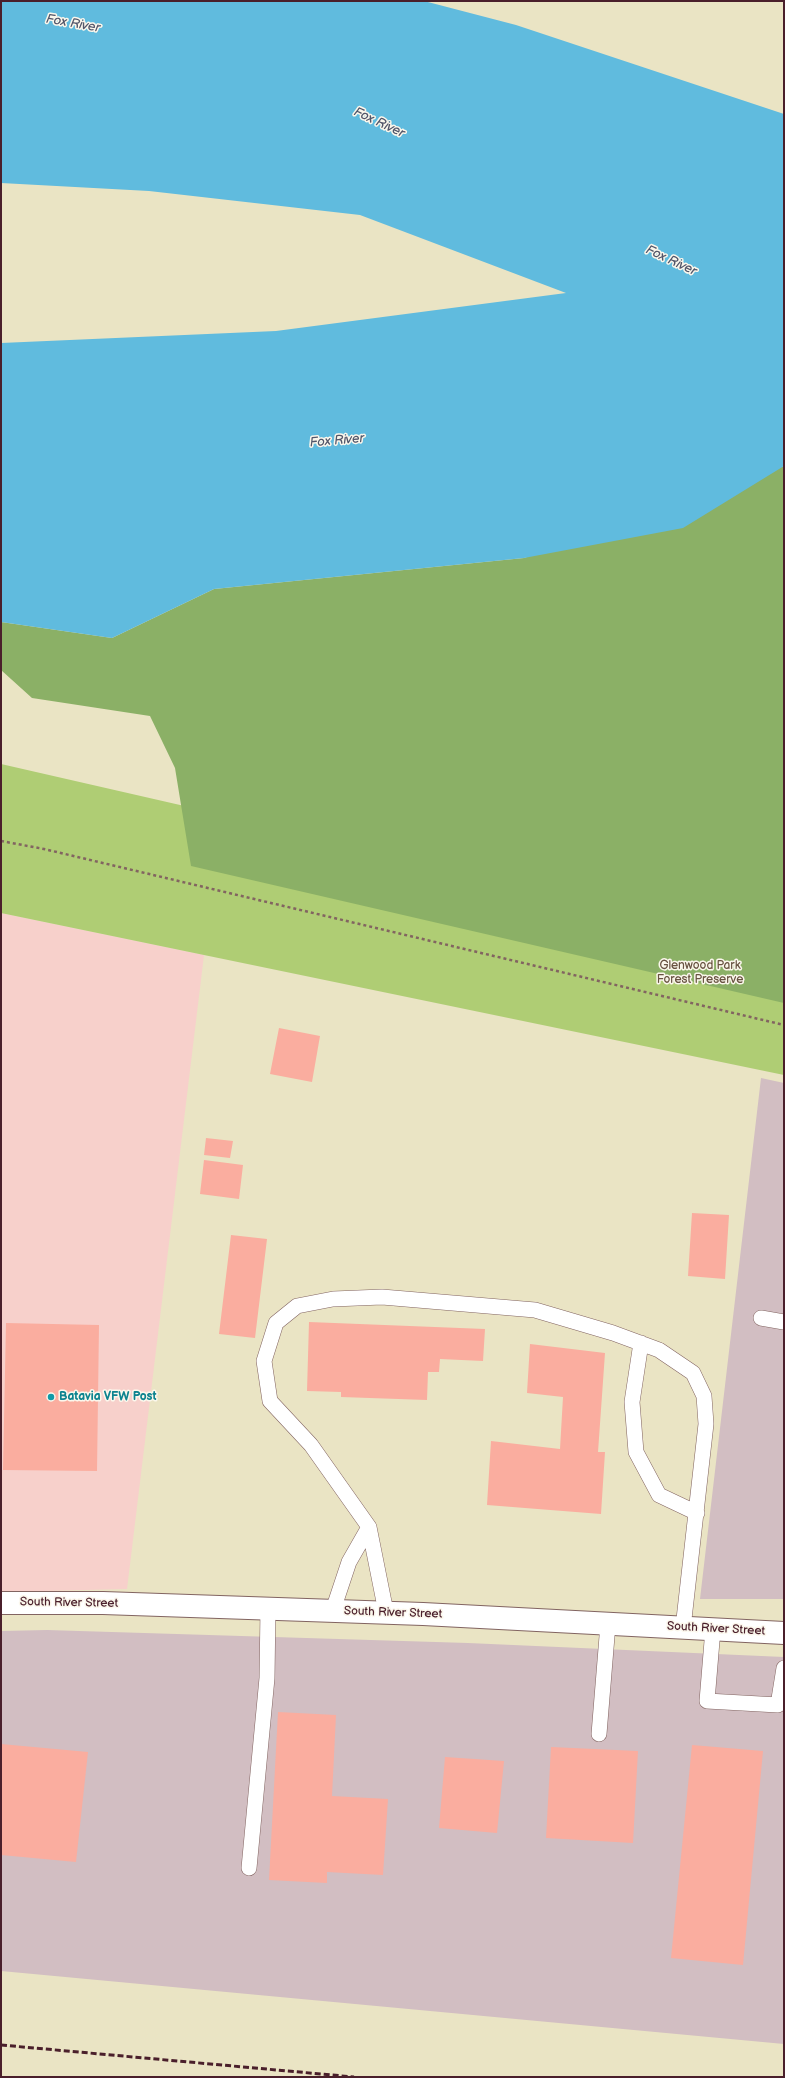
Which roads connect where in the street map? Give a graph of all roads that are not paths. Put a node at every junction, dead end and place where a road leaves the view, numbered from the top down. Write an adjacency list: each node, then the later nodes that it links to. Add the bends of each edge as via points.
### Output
1 (761, 1318): 2 (lane)
2 (784, 1322)
3 (641, 1343): 4 (lane, via 632,1402 636,1452 659,1495); 4 (lane, via 659,1350 693,1374 704,1396 706,1424); 5 (lane, via 535,1310 382,1297 333,1299 297,1306 276,1323 264,1361 270,1401 311,1445)
4 (696, 1513): 11 (lane)
5 (369, 1527): 8 (lane, via 348,1562); 9 (lane)
6 (1, 1603): 7 (main road, South River Street)
7 (268, 1608): 8 (main road, South River Street); 16 (lane, via 267,1678)
8 (332, 1610): 9 (main road, South River Street)
9 (386, 1612): 10 (main road, South River Street)
10 (608, 1624): 11 (main road, South River Street); 15 (lane)
11 (683, 1628): 12 (main road, South River Street)
12 (713, 1629): 13 (main road, South River Street); 14 (lane, via 707,1701 778,1705)
13 (784, 1633)
14 (784, 1668)
15 (599, 1734)
16 (249, 1868)

